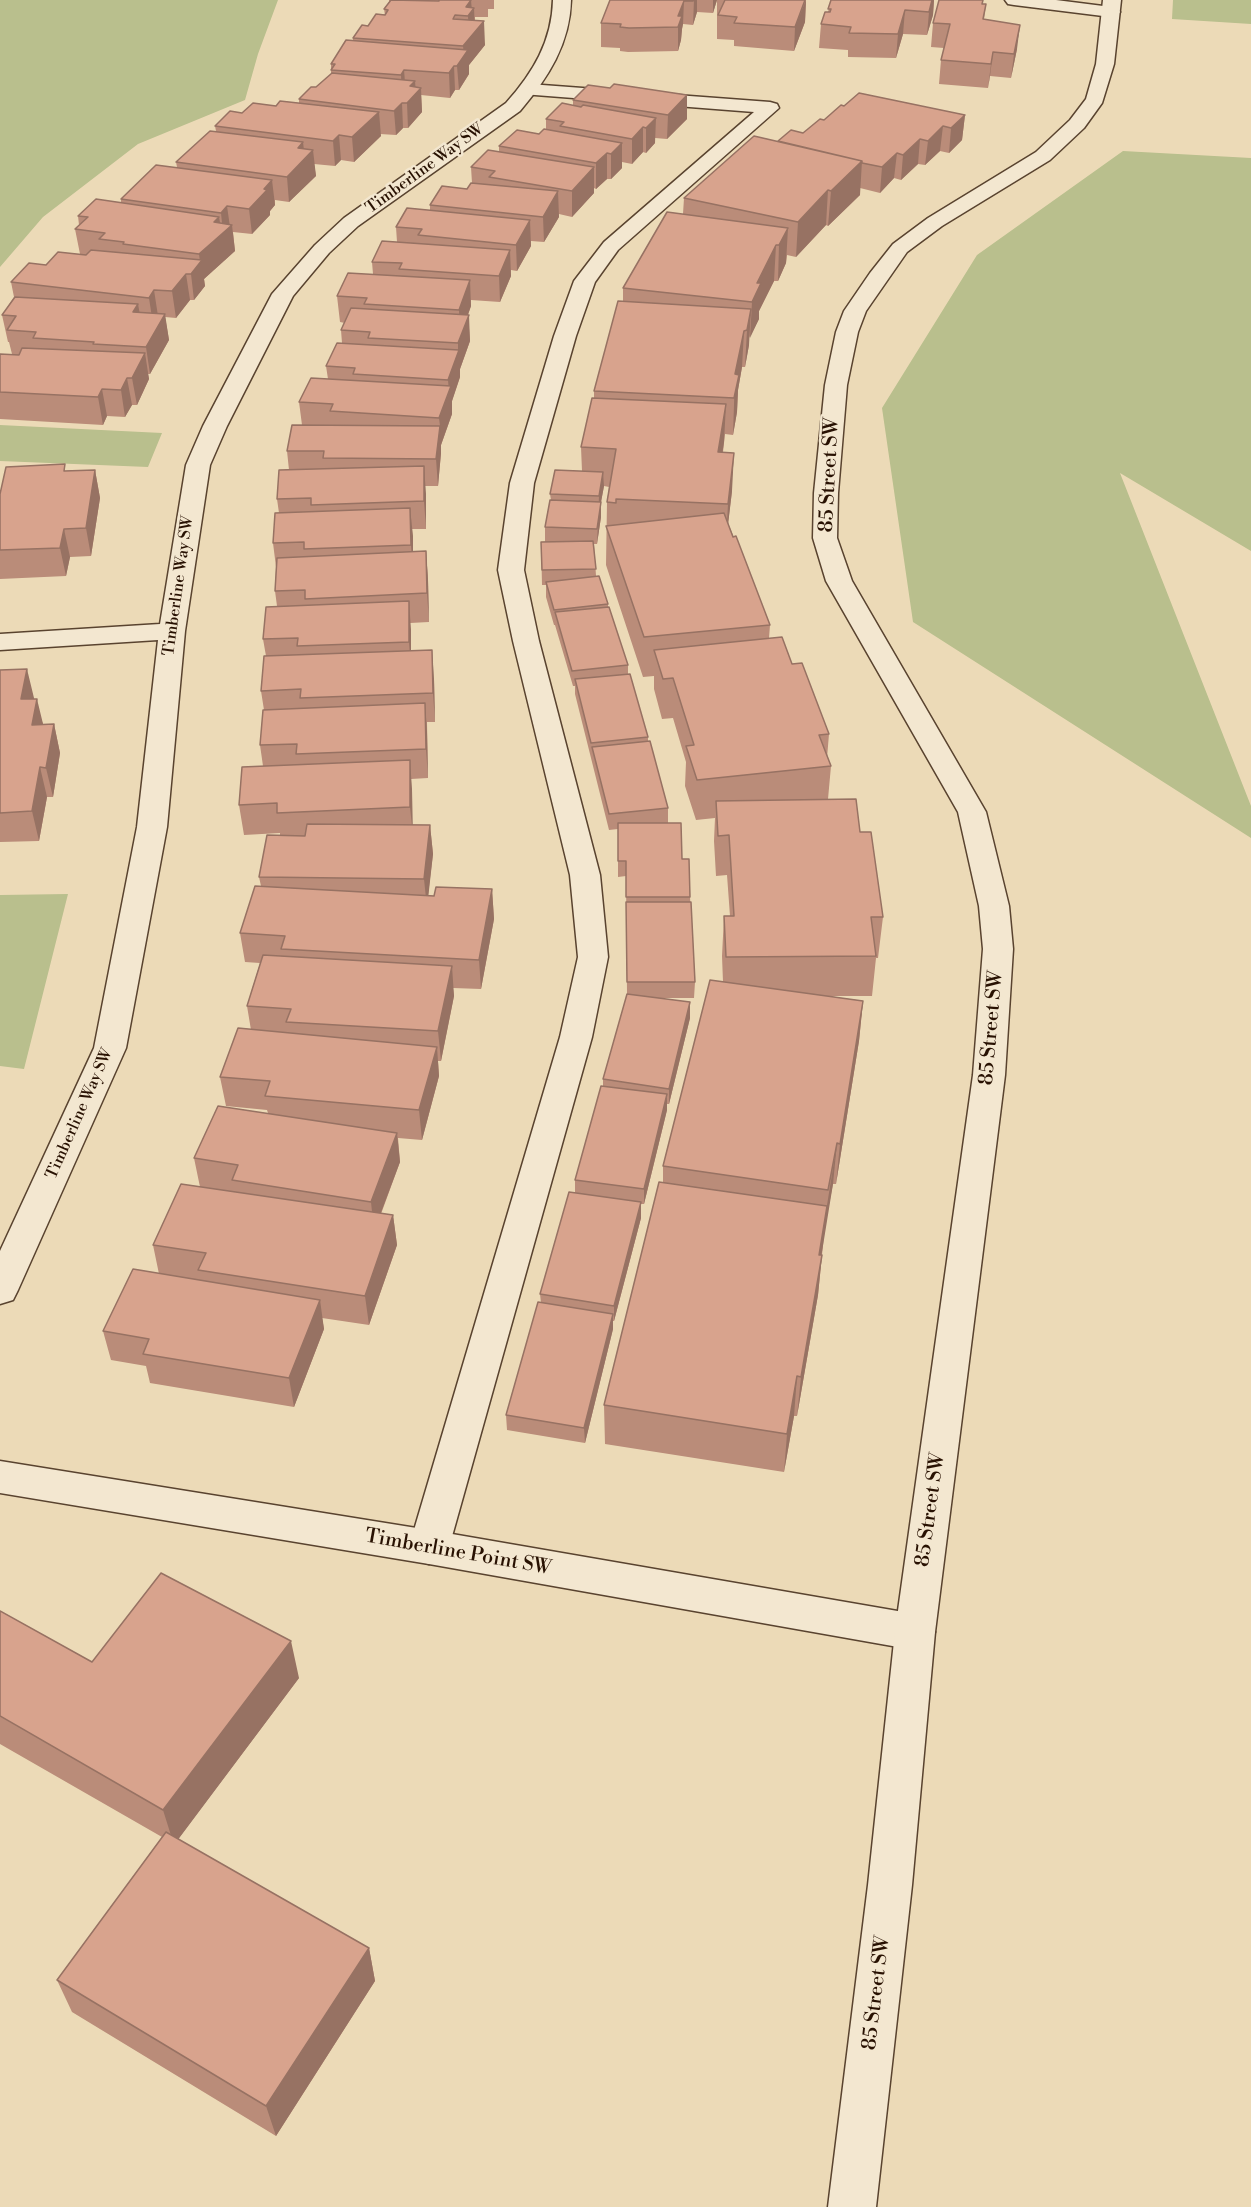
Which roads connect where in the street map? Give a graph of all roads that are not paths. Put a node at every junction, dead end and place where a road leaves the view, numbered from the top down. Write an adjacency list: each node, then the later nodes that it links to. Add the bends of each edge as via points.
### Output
1 (562, 0): 4 (street, Timberline Way SW, via 561,30)
2 (1014, 0): 3 (street)
3 (1112, 6): 10 (street, 85 Street SW, via 1105,64 1095,99 1077,124 1043,156 900,248 855,311 836,385 826,493 825,538 831,563 972,812 994,906 998,949 989,1075)
4 (529, 90): 5 (street, Timberline Way SW, via 513,107 351,222 283,294 198,465); 9 (street, via 770,108 611,246 585,281 522,483 511,570 585,875 593,957 576,1037)
5 (172, 631): 6 (street); 7 (street, Timberline Way SW, via 152,827 110,1047)
6 (0, 642)
7 (0, 1290)
8 (0, 1477): 9 (street, Timberline Point SW)
9 (429, 1547): 10 (street, Timberline Point SW)
10 (915, 1632): 11 (street, 85 Street SW)
11 (852, 2207)

